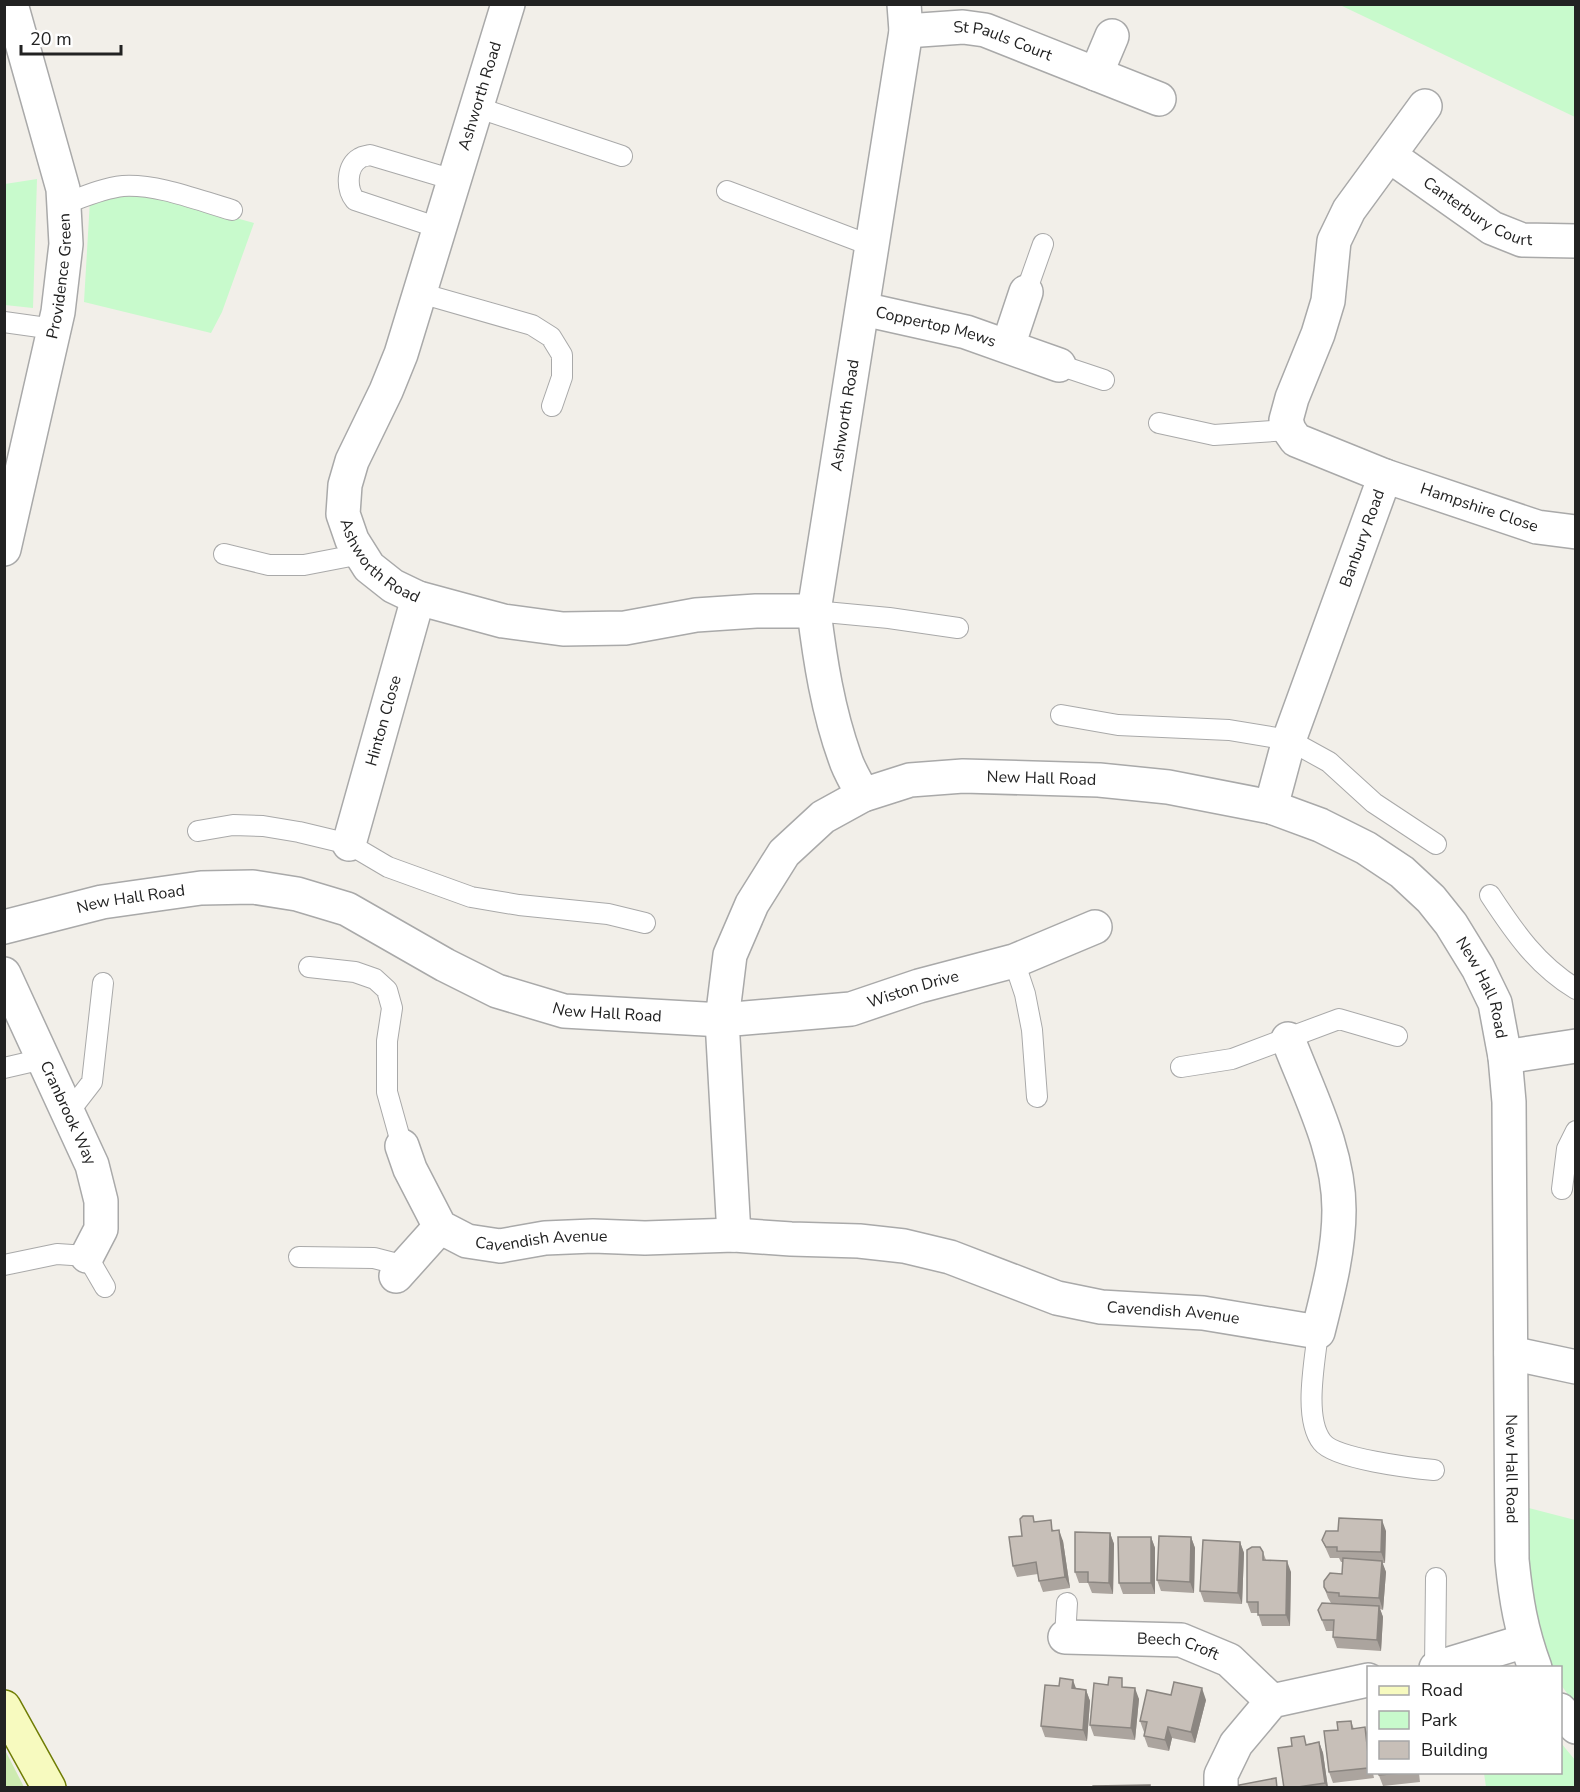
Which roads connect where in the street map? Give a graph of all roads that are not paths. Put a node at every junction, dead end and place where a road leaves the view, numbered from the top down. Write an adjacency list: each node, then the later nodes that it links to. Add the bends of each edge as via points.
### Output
1 (11, 4): 13 (street, Providence Green)
2 (508, 4): 8 (street, Ashworth Road)
3 (905, 18): 5 (street, St Pauls Court, via 934,28 985,30); 18 (street, Ashworth Road)
4 (1112, 36): 5 (street)
5 (1096, 74): 6 (street, St Pauls Court)
6 (1159, 99)
7 (1425, 106): 10 (street)
8 (476, 107): 9 (lane); 11 (street, Ashworth Road)
9 (622, 156)
10 (1390, 156): 16 (street, Canterbury Court, via 1492,228 1522,240); 29 (street, via 1349,210 1334,241 1328,301 1292,398 1286,420)
11 (454, 180): 15 (street, Ashworth Road); 15 (lane, via 370,155 360,158 352,168 348,182 355,200)
12 (727, 191): 18 (lane)
13 (64, 204): 14 (lane, via 120,186 133,186); 23 (street, Providence Green, via 66,257)
14 (232, 210)
15 (439, 228): 20 (street, Ashworth Road)
16 (1575, 241)
17 (1043, 244): 19 (lane)
18 (872, 246): 21 (street, Ashworth Road)
19 (1026, 292): 24 (street, Coppertop Mews)
20 (420, 293): 27 (lane, via 532,325 551,337 562,355 562,378); 34 (street, Ashworth Road, via 401,354 345,485 343,514)
21 (863, 309): 24 (street, Coppertop Mews); 36 (street, Ashworth Road)
22 (4, 322): 23 (lane)
23 (54, 329): 32 (street, Providence Green)
24 (1008, 346): 25 (street, Coppertop Mews)
25 (1059, 365): 26 (lane)
26 (1104, 380)
27 (552, 406)
28 (1159, 423): 29 (lane, via 1214,435)
29 (1289, 430): 30 (street, Banbury Road, via 1296,440)
30 (1385, 476): 31 (street, Hampshire Close, via 1537,527); 39 (street, Banbury Road)
31 (1575, 532)
32 (4, 549)
33 (224, 554): 34 (lane, via 269,565 304,565)
34 (361, 554): 35 (street, Ashworth Road, via 369,567 393,586)
35 (418, 598): 36 (street, Ashworth Road, via 503,621 563,629 625,628 696,615); 43 (street, Hinton Close)
36 (814, 611): 37 (lane); 40 (street, Ashworth Road, via 829,700 845,759)
37 (958, 628)
38 (1061, 715): 39 (lane, via 1118,725 1229,730)
39 (1289, 740): 41 (street, Banbury Road); 44 (lane, via 1329,762 1374,803)
40 (863, 795): 41 (street, New Hall Road, via 910,780 1032,777 1168,787); 54 (street, New Hall Road, via 822,817 784,853 752,904 730,955)
41 (1271, 807): 58 (street, New Hall Road, via 1366,848 1402,872 1431,899 1478,968 1494,1003)
42 (198, 831): 43 (lane, via 233,825 263,826)
43 (349, 844): 46 (lane, via 388,867 471,897 608,914)
44 (1437, 844)
45 (1490, 895): 53 (lane, via 1514,932 1542,964)
46 (645, 923)
47 (4, 927): 54 (street, New Hall Road, via 102,902 201,888 253,887 297,894 347,909 497,991 564,1011)
48 (1095, 927): 49 (street, Wiston Drive)
49 (1014, 961): 54 (street, Wiston Drive, via 851,1009); 62 (lane, via 1032,1030)
50 (309, 967): 65 (lane, via 355,972 375,979 387,990 392,1008 387,1041 387,1092)
51 (4, 974): 59 (street, Cranbrook Way)
52 (103, 983): 63 (lane, via 92,1082)
53 (1575, 989)
54 (722, 1020): 68 (street)
55 (1397, 1036): 56 (lane, via 1339,1019)
56 (1288, 1039): 60 (lane, via 1232,1059); 74 (street, via 1324,1129 1336,1174 1336,1247)
57 (1575, 1046): 58 (street)
58 (1505, 1057): 75 (street, New Hall Road, via 1509,1102)
59 (43, 1059): 61 (lane); 63 (street, Cranbrook Way)
60 (1181, 1067)
61 (4, 1068)
62 (1036, 1097)
63 (68, 1113): 69 (street, Cranbrook Way, via 92,1166 101,1201 101,1229)
64 (1575, 1131): 66 (lane, via 1567,1149)
65 (402, 1146): 67 (street)
66 (1562, 1189)
67 (440, 1227): 68 (street, Cavendish Avenue, via 467,1240 500,1246 545,1238); 72 (street)
68 (734, 1235): 74 (street, Cavendish Avenue, via 904,1246 950,1257 1057,1298 1101,1307 1203,1313)
69 (87, 1256): 71 (lane, via 57,1254); 73 (lane)
70 (299, 1257): 72 (lane, via 374,1258)
71 (4, 1265)
72 (400, 1271)
73 (105, 1287)
74 (1318, 1332): 77 (lane, via 1312,1391 1314,1422 1322,1443 1342,1454)
75 (1511, 1353): 76 (street); 81 (street, New Hall Road, via 1512,1560 1517,1607)
76 (1575, 1367)
77 (1434, 1470)
78 (1436, 1578): 82 (lane)
79 (1067, 1603): 80 (lane)
80 (1065, 1637): 85 (street, Beech Croft, via 1181,1640 1229,1660)
81 (1530, 1654): 83 (street)
82 (1436, 1666)
83 (1449, 1666)
84 (1367, 1680): 85 (street)
85 (1272, 1701): 90 (street, via 1236,1744 1221,1775)
86 (4, 1707): 89 (street)
87 (1562, 1712): 88 (street)
88 (1575, 1727)
89 (49, 1788)
90 (1221, 1788)

